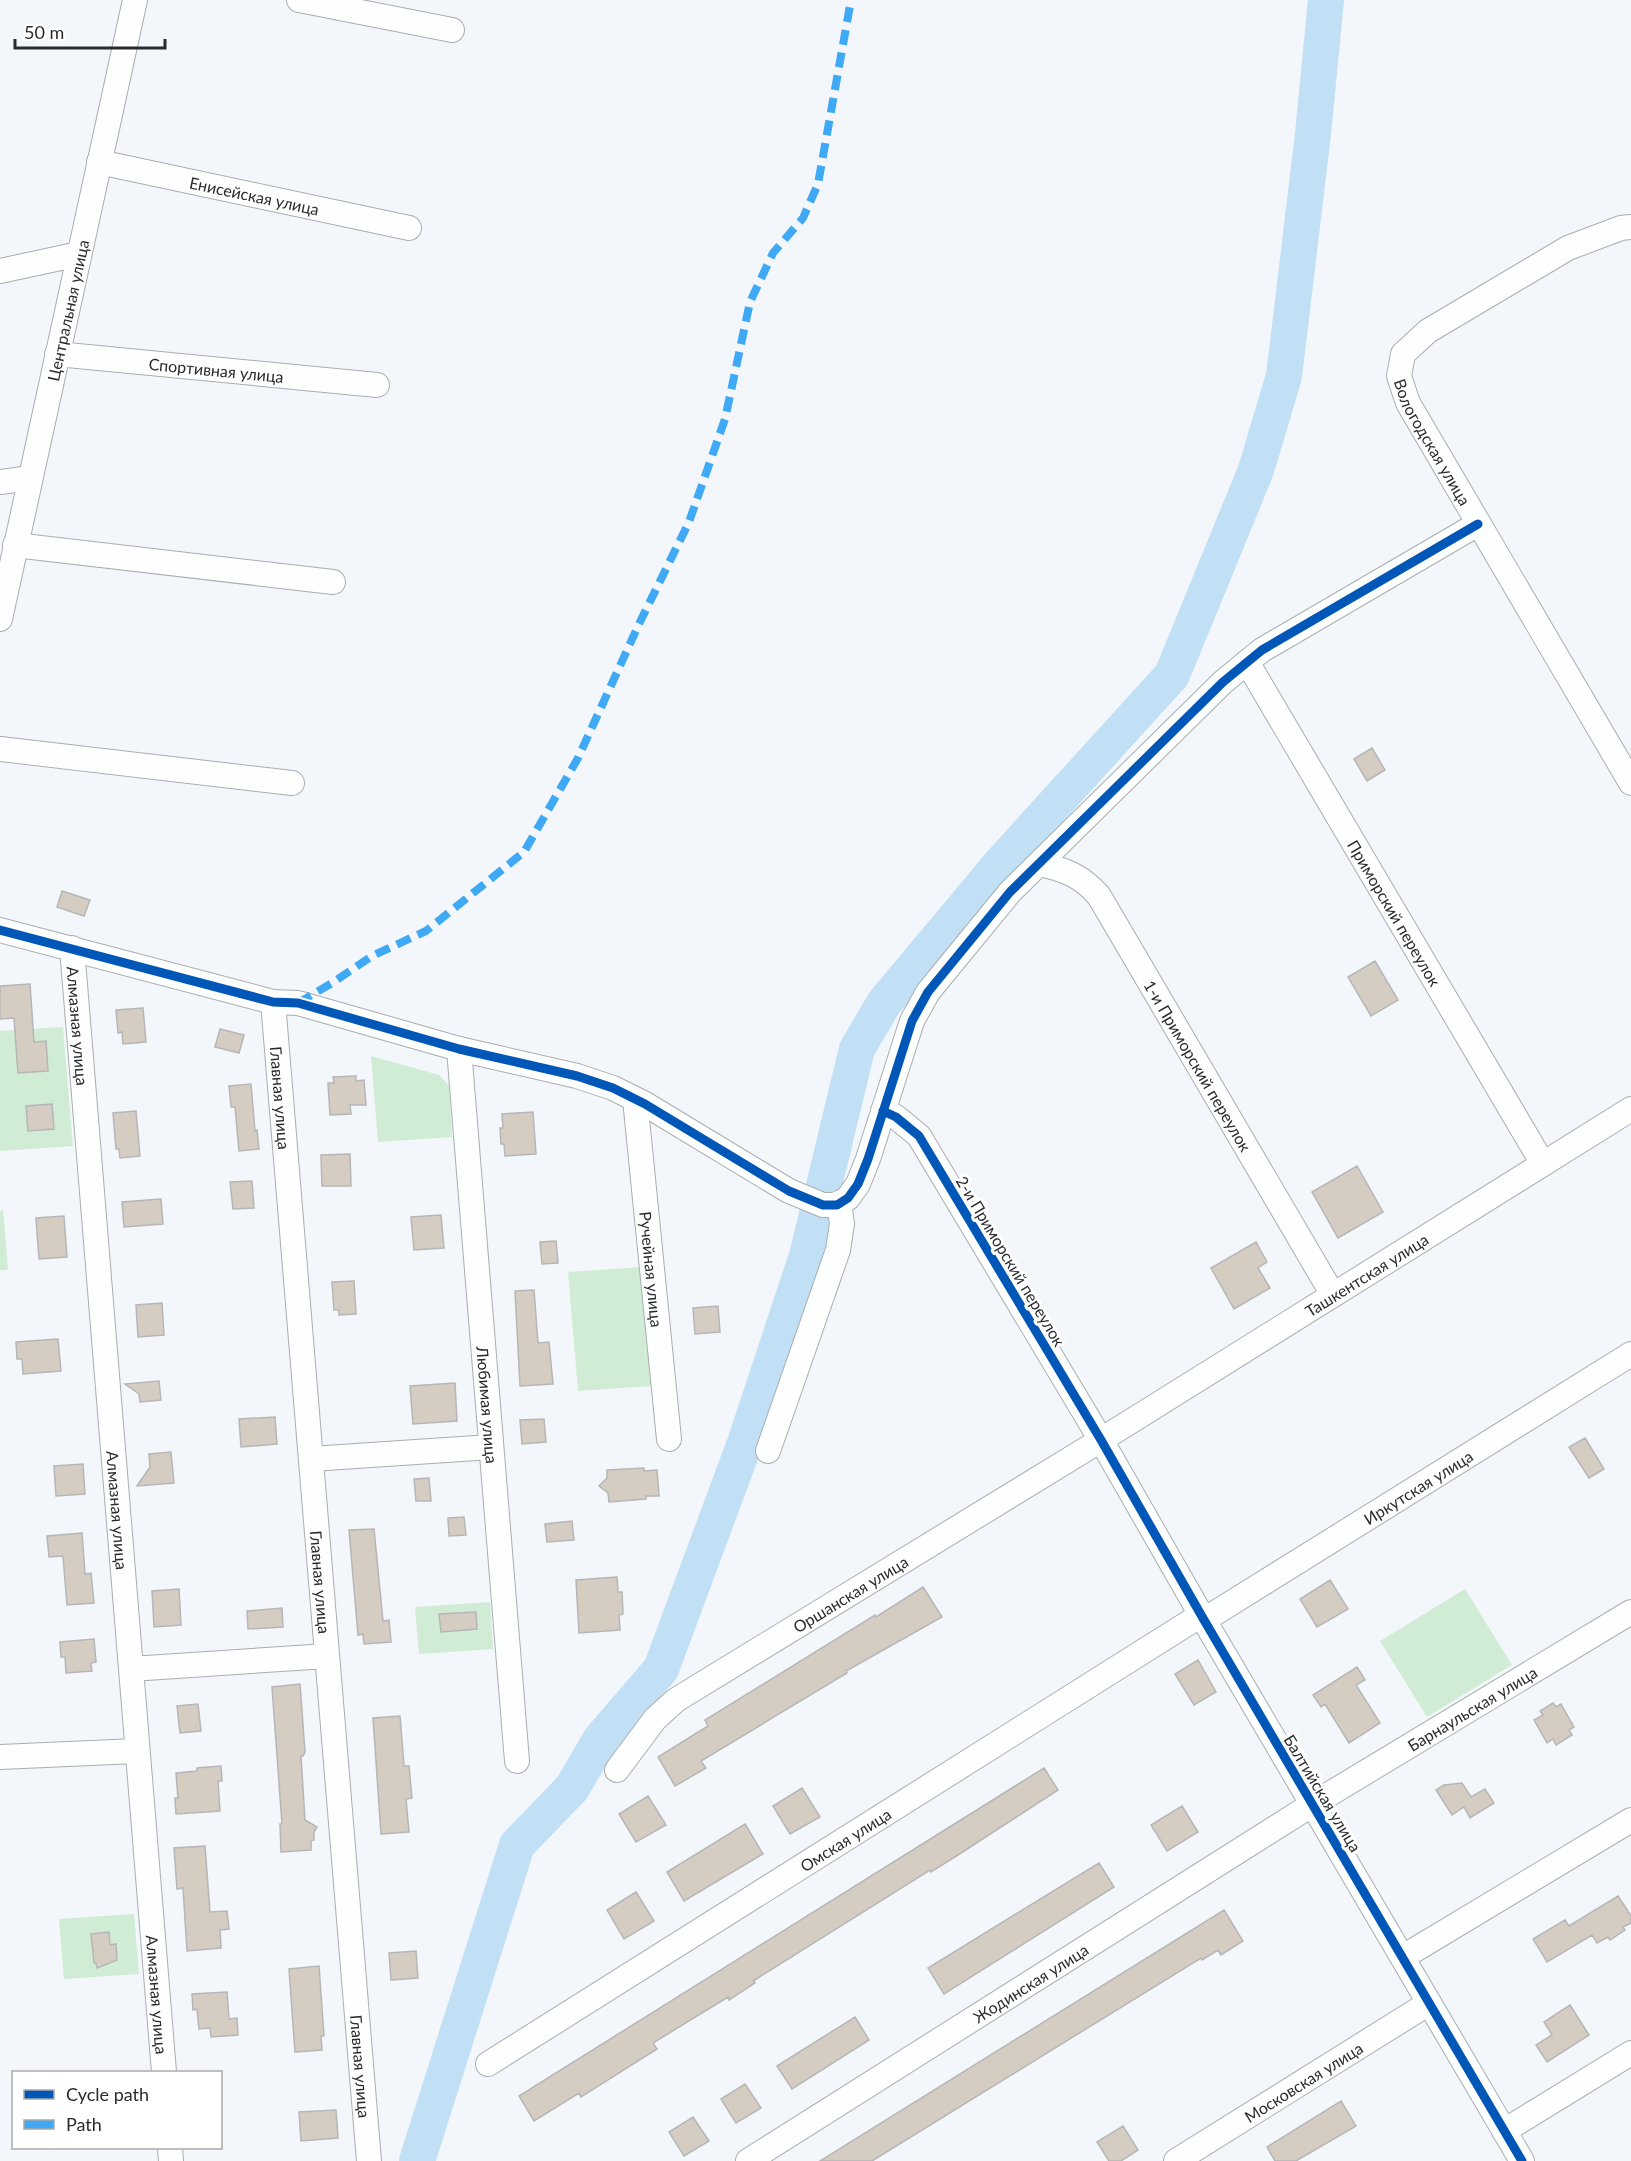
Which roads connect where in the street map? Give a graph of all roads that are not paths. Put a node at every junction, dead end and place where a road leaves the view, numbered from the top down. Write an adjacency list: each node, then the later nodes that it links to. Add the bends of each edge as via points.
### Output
1 (135, 0): 4 (street, Центральная улица)
2 (299, 0): 3 (street)
3 (452, 30)
4 (99, 162): 6 (street, Енисейская улица); 7 (street, Центральная улица)
5 (1631, 227): 13 (street, Вологодская улица, via 1568,248 1428,331 1403,354 1399,376 1408,403)
6 (409, 228)
7 (79, 254): 8 (street); 9 (street, Центральная улица)
8 (0, 271)
9 (57, 354): 10 (street, Спортивная улица); 11 (street, Центральная улица)
10 (377, 385)
11 (30, 478): 12 (street); 14 (street, Центральная улица)
12 (0, 482)
13 (1478, 524): 17 (street); 20 (street, Вологодская улица)
14 (15, 545): 15 (street); 16 (street, Центральная улица)
15 (333, 582)
16 (0, 619)
17 (1247, 662): 21 (street, via 1222,682); 29 (street, Приморский переулок)
18 (0, 749): 19 (street)
19 (292, 783)
20 (1631, 783)
21 (1039, 864): 28 (street, via 1010,892 928,992 912,1021); 31 (street, 1-и Приморский переулок, via 1073,873 1099,896)
22 (0, 930): 23 (street)
23 (72, 948): 24 (street); 41 (street, Алмазная улица)
24 (273, 1002): 25 (street, via 298,1003); 37 (street, Главная улица)
25 (459, 1049): 26 (street, via 577,1076); 35 (street, Любимая улица)
26 (635, 1099): 30 (street, via 789,1191); 33 (street, Ручейная улица)
27 (1631, 1109): 29 (street, Ташкентская улица)
28 (883, 1111): 30 (street, via 858,1184 848,1198); 34 (street, 2-и Приморский переулок, via 919,1136)
29 (1543, 1164): 31 (street, Ташкентская улица)
30 (824, 1203): 36 (street, via 842,1224 838,1250)
31 (1333, 1294): 34 (street, Ташкентская улица)
32 (1631, 1354): 39 (street, Иркутская улица)
33 (669, 1439)
34 (1101, 1440): 39 (street, Балтийская улица); 45 (street, Оршанская улица, via 676,1700 655,1719)
35 (492, 1447): 37 (street); 44 (street, Любимая улица)
36 (768, 1451)
37 (311, 1459): 40 (street, Главная улица)
38 (1631, 1612): 46 (street, Барнаульская улица)
39 (1202, 1618): 46 (street, Балтийская улица); 51 (street, Омская улица)
40 (327, 1656): 41 (street); 54 (street, Главная улица)
41 (130, 1669): 42 (street, Алмазная улица)
42 (137, 1751): 43 (street); 52 (street, Алмазная улица)
43 (0, 1757)
44 (517, 1761)
45 (618, 1770)
46 (1312, 1804): 48 (street, Балтийская улица); 55 (street, Жодинская улица)
47 (1631, 1820): 48 (street)
48 (1403, 1957): 49 (street, Балтийская улица)
49 (1429, 2003): 53 (street, Балтийская улица); 56 (street, Московская улица)
50 (1631, 2053): 53 (street)
51 (488, 2064)
52 (164, 2071)
53 (1504, 2131): 57 (street, Балтийская улица)
54 (369, 2161)
55 (748, 2161)
56 (1176, 2161)
57 (1522, 2161)

